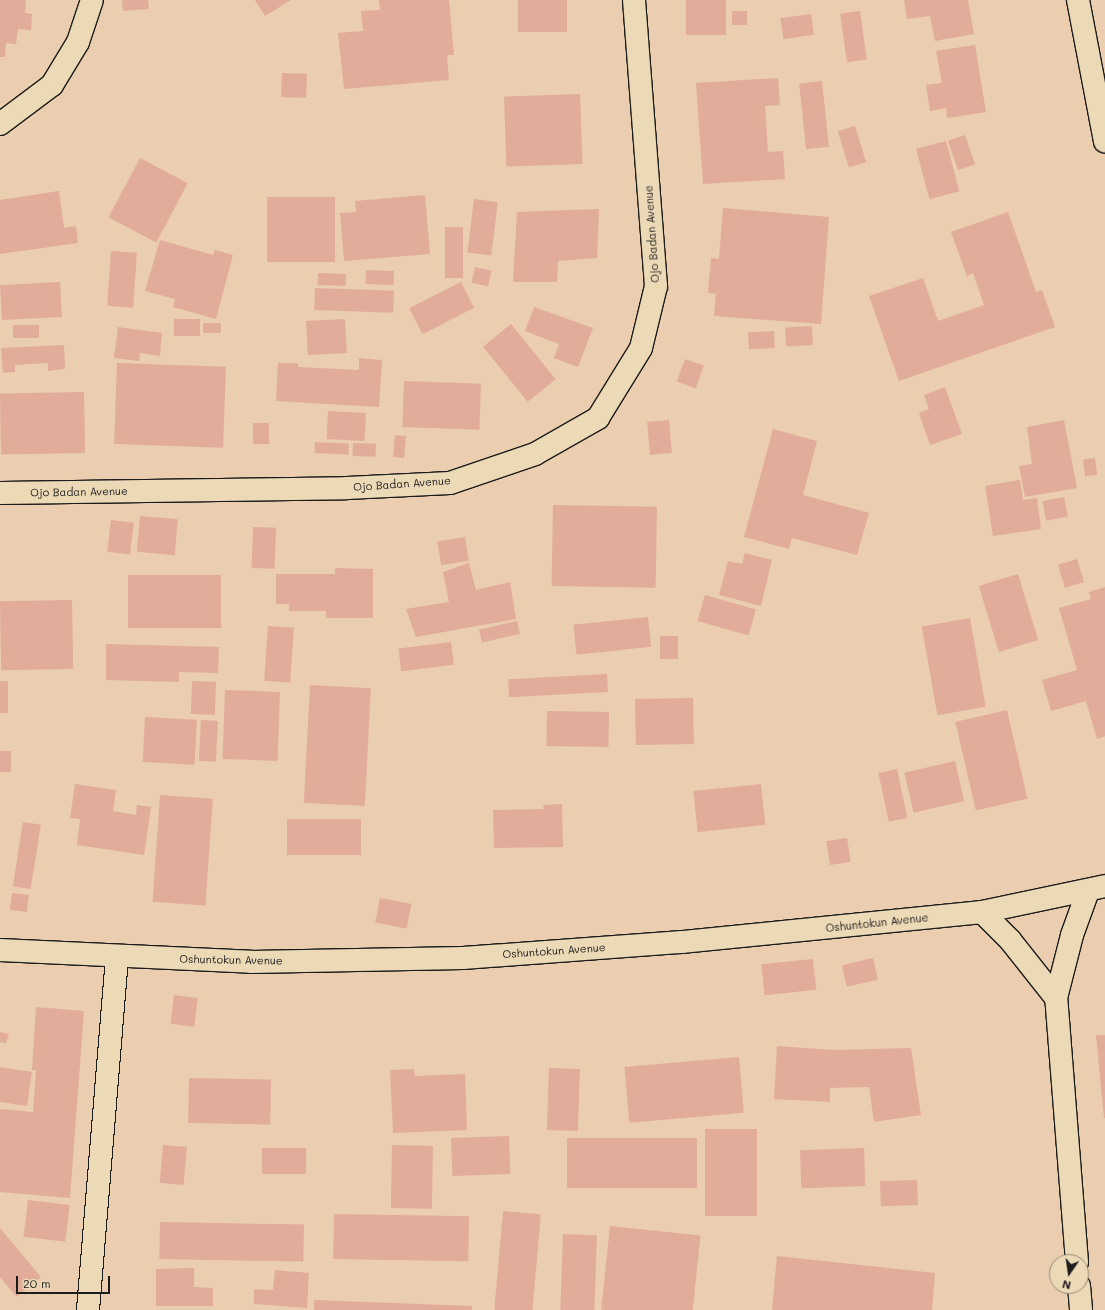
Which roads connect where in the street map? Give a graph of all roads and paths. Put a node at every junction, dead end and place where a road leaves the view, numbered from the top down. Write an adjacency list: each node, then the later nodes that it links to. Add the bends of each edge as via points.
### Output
1 (92, 0): 5 (street, via 78,42 52,85)
2 (634, 0): 7 (street, Ojo Badan Avenue, via 656,286 641,348 598,418 536,454 450,483 347,488)
3 (1078, 0): 4 (street)
4 (1099, 88): 6 (street)
5 (0, 124)
6 (1105, 141)
7 (0, 493)
8 (1097, 888): 9 (street, Oshuntokun Avenue); 12 (street, via 1072,936)
9 (982, 912): 11 (street, Oshuntokun Avenue, via 682,942 463,958 251,962); 12 (street, via 1010,940)
10 (0, 950): 11 (street, Oshuntokun Avenue)
11 (117, 958): 15 (street)
12 (1056, 998): 13 (street)
13 (1076, 1254)
14 (1080, 1294): 16 (street)
15 (88, 1310)
16 (1081, 1310)

